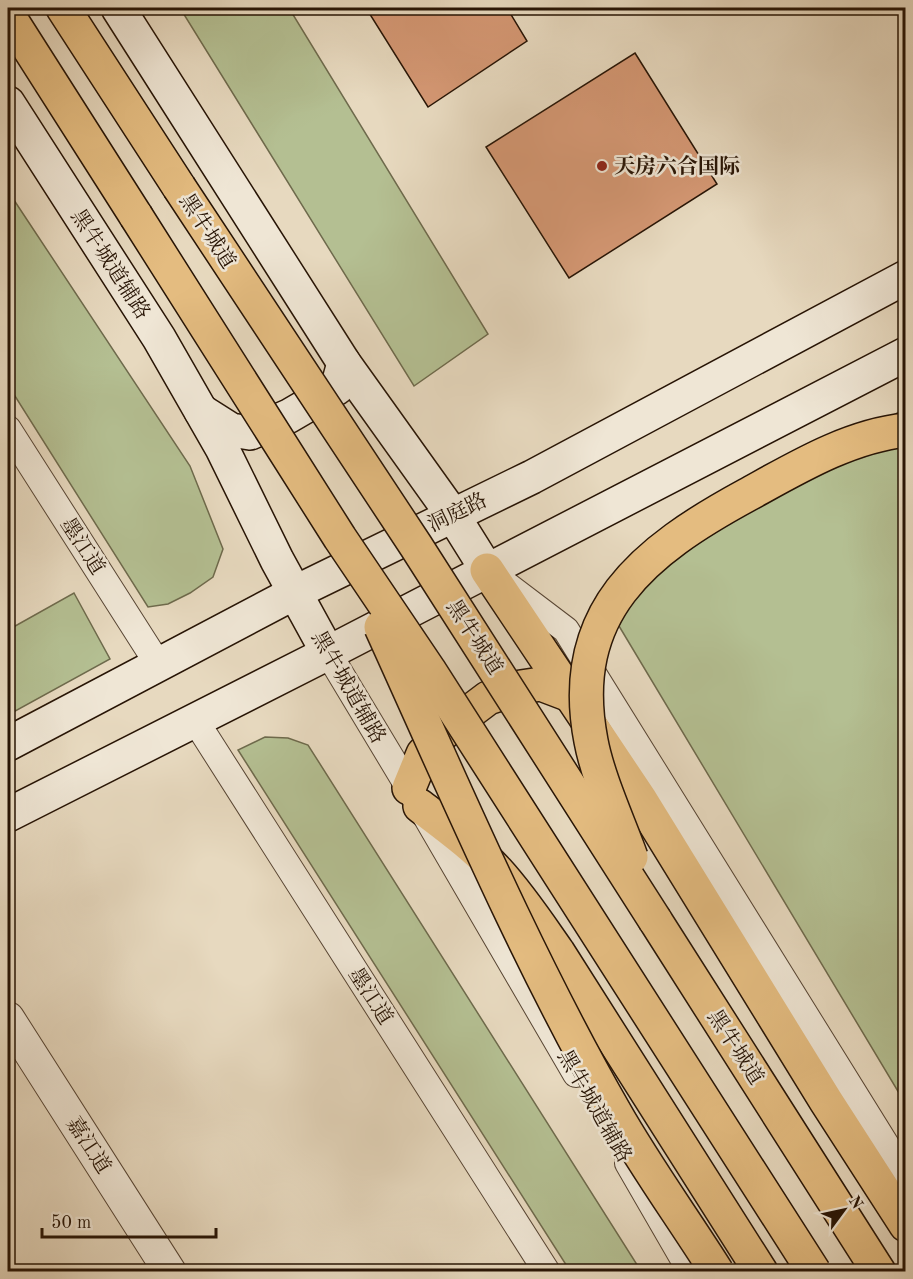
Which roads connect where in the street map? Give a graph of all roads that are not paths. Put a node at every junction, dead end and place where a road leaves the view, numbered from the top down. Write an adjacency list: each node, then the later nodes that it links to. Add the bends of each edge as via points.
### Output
1 (63, 8): 22 (highway, 黑牛城道, bridge)
2 (118, 8): 7 (main road)
3 (8, 15): 12 (highway, bridge)
4 (8, 103): 8 (main road, 黑牛城道辅路, via 159,338)
5 (906, 277): 11 (main road, 洞庭路, via 532,477)
6 (897, 362): 13 (main road)
7 (344, 363): 8 (main road, via 337,388 250,433 231,430); 11 (main road)
8 (201, 411): 14 (main road, 黑牛城道辅路)
9 (8, 429): 16 (street, 墨江道)
10 (906, 430): 22 (highway, bridge, via 888,432 817,458 715,513 654,556 635,574 606,614 591,648 585,690 591,743)
11 (452, 514): 13 (main road); 14 (main road, 洞庭路)
12 (340, 538): 29 (highway, bridge, via 495,879 555,1001 614,1112); 31 (highway, bridge, via 429,670)
13 (488, 570): 15 (main road); 17 (highway); 24 (street, via 566,630)
14 (296, 592): 15 (main road, 黑牛城道辅路); 16 (main road, 洞庭路)
15 (328, 653): 18 (main road); 20 (street, 黑牛城道辅路)
16 (158, 664): 19 (main road, 洞庭路)
17 (570, 695): 20 (highway, via 541,684 488,698 447,729 423,754); 25 (highway, via 640,799)
18 (195, 720): 21 (main road); 27 (street, 墨江道)
19 (8, 744)
20 (414, 797): 28 (street, 黑牛城道辅路); 30 (highway, via 470,845 522,901)
21 (8, 815)
22 (656, 920): 32 (highway, 黑牛城道)
23 (8, 1018): 26 (street, 嘉江道)
24 (906, 1177)
25 (906, 1225)
26 (170, 1272)
27 (547, 1272)
28 (691, 1272)
29 (717, 1272)
30 (761, 1272)
31 (814, 1272)
32 (879, 1272)

